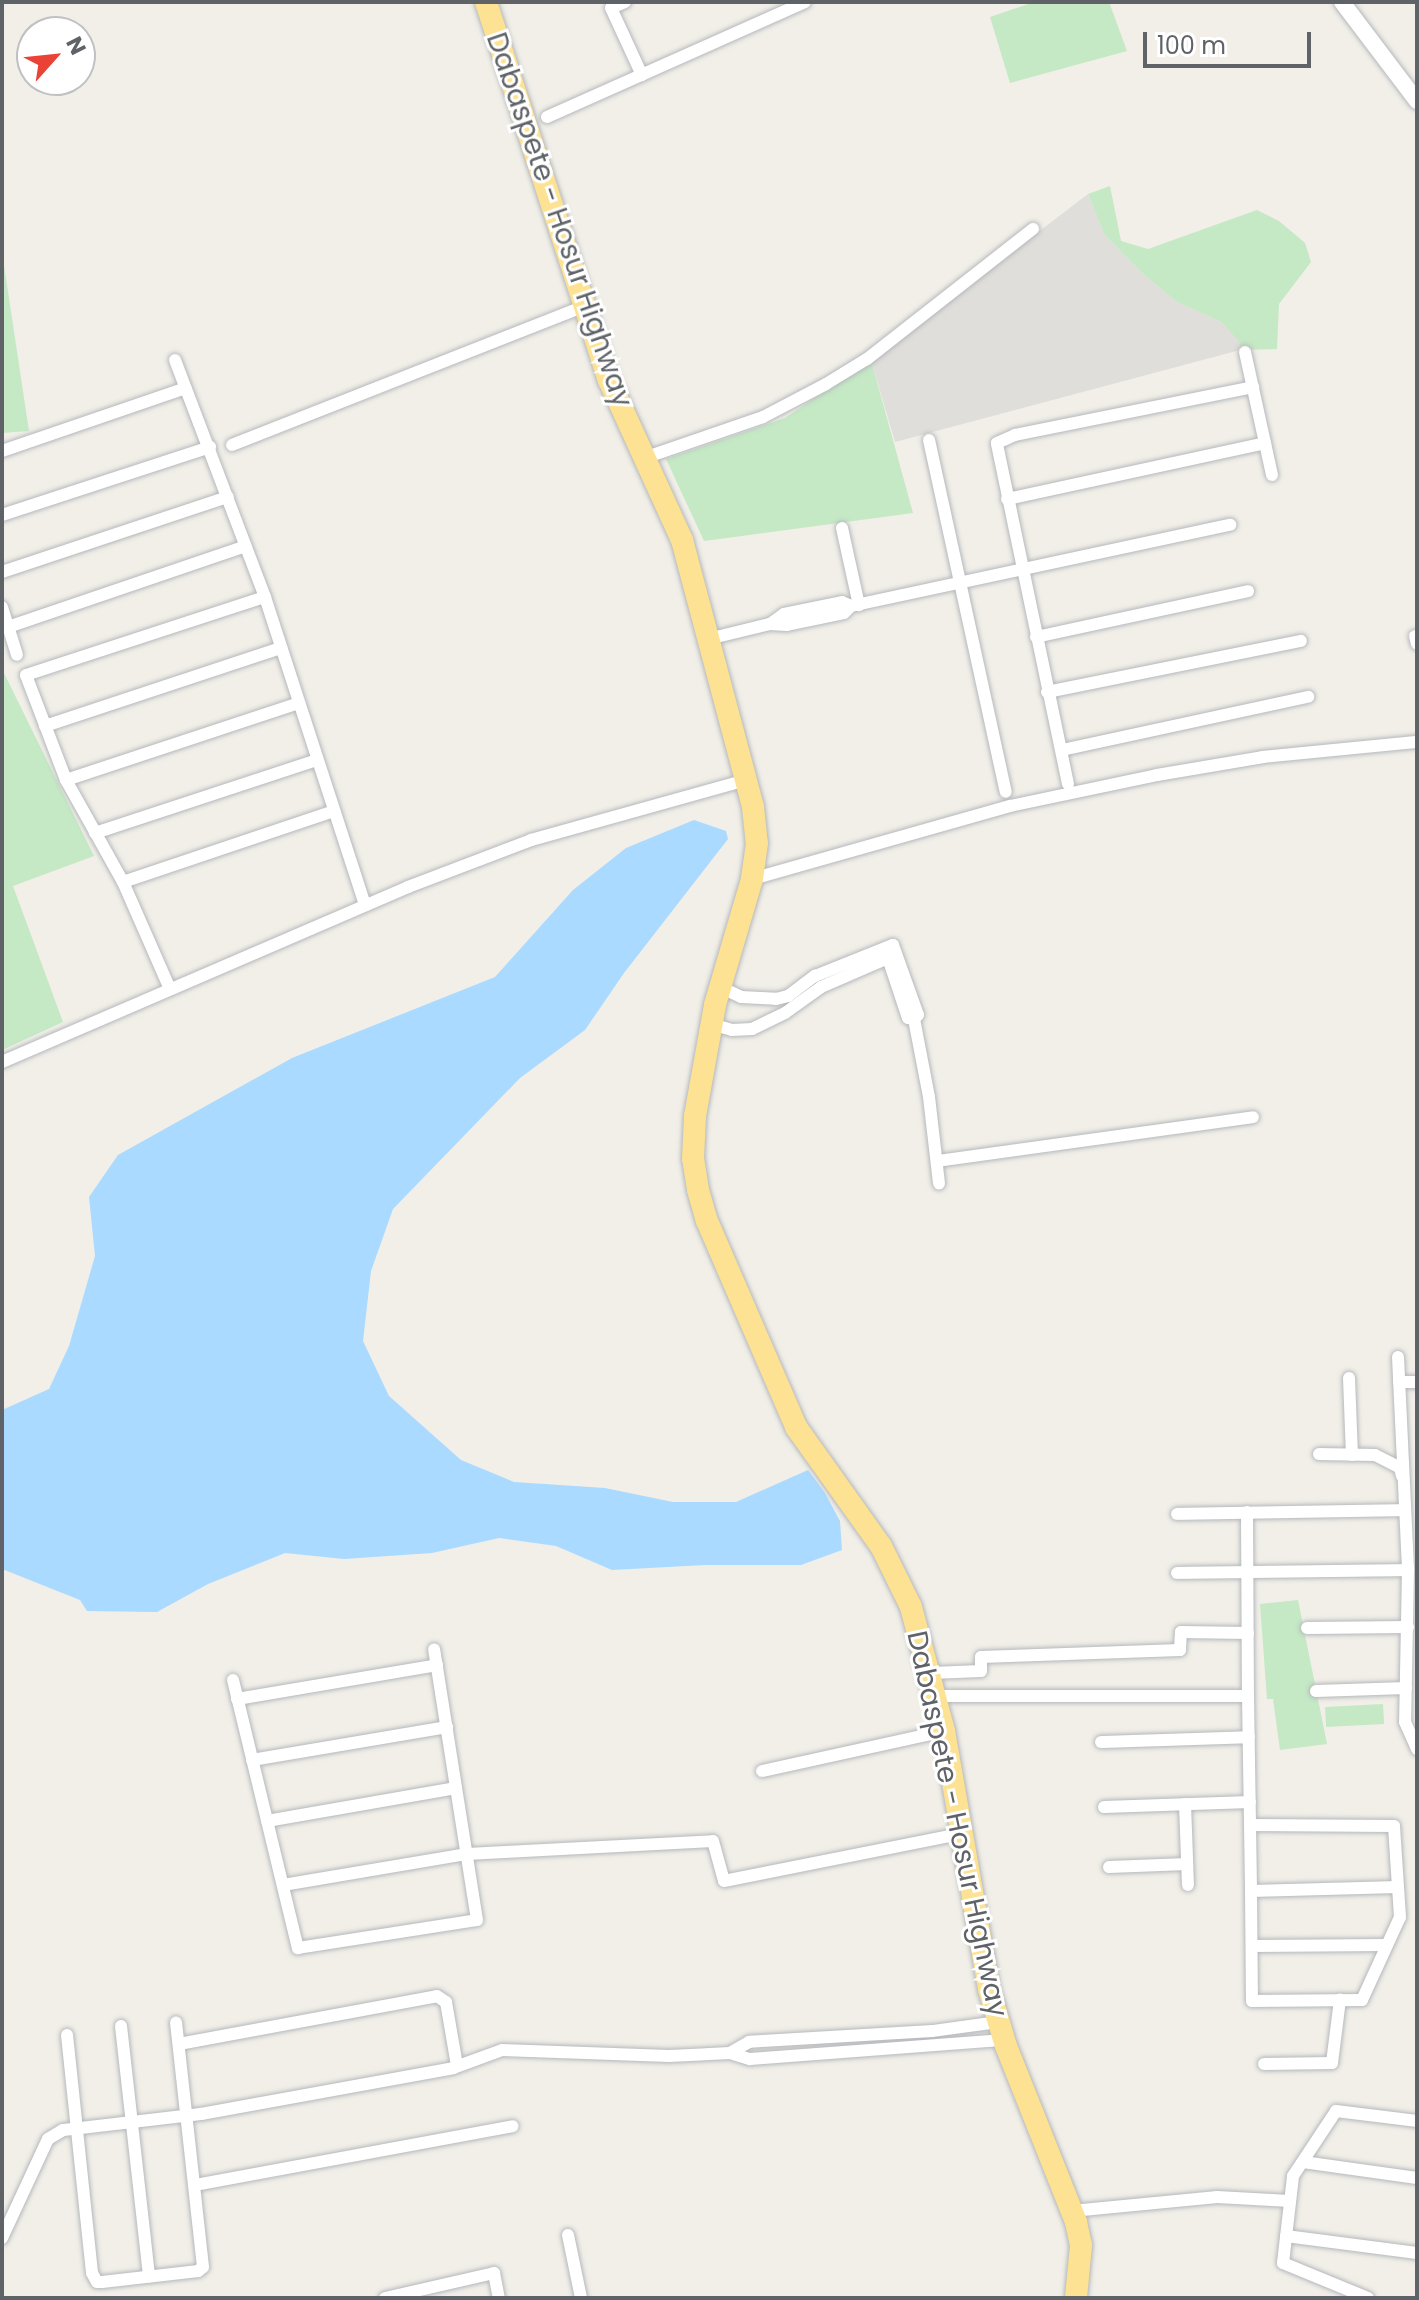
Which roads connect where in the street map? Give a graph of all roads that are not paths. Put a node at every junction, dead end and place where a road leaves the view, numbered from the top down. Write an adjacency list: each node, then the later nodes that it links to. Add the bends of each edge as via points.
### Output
1 (486, 2): 9 (highway, Dabaspete - Hosur Highway)
2 (625, 2): 5 (street, via 611,8)
3 (805, 2): 5 (street)
4 (1342, 2): 6 (street)
5 (642, 75): 7 (street)
6 (1417, 101)
7 (547, 117)
8 (1033, 229): 19 (street, via 867,359 826,384 763,417)
9 (585, 306): 16 (street); 19 (highway, Dabaspete - Hosur Highway, via 609,380)
10 (1245, 352): 12 (street)
11 (175, 360): 13 (street)
12 (1253, 387): 15 (street); 22 (street, via 1001,439 998,451)
13 (186, 388): 17 (street); 18 (street)
14 (929, 440): 29 (street)
15 (1265, 443): 20 (street); 22 (street)
16 (232, 445)
17 (210, 447): 21 (street); 23 (street)
18 (2, 451)
19 (644, 458): 36 (highway, Dabaspete - Hosur Highway, via 682,540)
20 (1272, 475)
21 (228, 497): 26 (street); 28 (street)
22 (1007, 499): 27 (street)
23 (2, 515)
24 (1230, 525): 27 (street)
25 (842, 528): 32 (street)
26 (246, 546): 31 (street); 34 (street)
27 (1023, 570): 29 (street); 35 (street)
28 (2, 572)
29 (962, 583): 32 (street); 50 (street)
30 (1248, 591): 35 (street)
31 (265, 597): 38 (street); 43 (street, via 26,675)
32 (855, 606): 36 (street, via 844,613)
33 (2, 607): 34 (street)
34 (8, 627): 39 (street)
35 (1036, 637): 40 (street)
36 (708, 639): 48 (highway, Dabaspete - Hosur Highway)
37 (1301, 641): 40 (street)
38 (281, 648): 42 (street); 43 (street)
39 (17, 655)
40 (1047, 692): 45 (street)
41 (1308, 697): 45 (street)
42 (299, 703): 46 (street); 47 (street)
43 (45, 726): 47 (street)
44 (1417, 742): 53 (street, via 1263,757 1157,775 1010,806)
45 (1062, 750): 49 (street)
46 (317, 760): 51 (street); 52 (street)
47 (66, 780): 52 (street)
48 (746, 780): 53 (highway, Dabaspete - Hosur Highway, via 757,843); 55 (street, via 531,840)
49 (1068, 784)
50 (1006, 792)
51 (334, 811): 54 (street); 55 (street)
52 (95, 833): 54 (street)
53 (752, 879): 56 (highway, Dabaspete - Hosur Highway)
54 (123, 882): 57 (street)
55 (365, 905): 57 (street)
56 (720, 987): 58 (street, via 741,997 776,999 815,976 893,945 918,1015); 59 (highway, Dabaspete - Hosur Highway)
57 (170, 989): 60 (street)
58 (914, 1019): 59 (street, via 908,1018 888,958 821,987 752,1029); 62 (street)
59 (711, 1024): 82 (highway, Dabaspete - Hosur Highway, via 694,1148 707,1221 796,1427 897,1573)
60 (2, 1062)
61 (1253, 1117): 62 (street)
62 (937, 1161): 63 (street)
63 (939, 1183)
64 (1398, 1357): 66 (street)
65 (1349, 1378): 69 (street)
66 (1399, 1382): 67 (street); 70 (street)
67 (1417, 1382)
68 (1319, 1454): 69 (street)
69 (1352, 1455): 70 (street, via 1375,1455 1400,1468)
70 (1404, 1485): 71 (street)
71 (1405, 1510): 72 (street); 74 (street)
72 (1247, 1512): 73 (street); 76 (street)
73 (1177, 1514)
74 (1408, 1570): 76 (street); 77 (street)
75 (1177, 1573): 76 (street)
76 (1247, 1575): 79 (street)
77 (1408, 1627): 78 (street); 84 (street)
78 (1307, 1628)
79 (1248, 1633): 82 (street, via 1181,1632 1180,1650 981,1657 981,1671); 87 (street)
80 (434, 1649): 81 (street)
81 (437, 1665): 88 (street); 89 (street)
82 (931, 1673): 86 (highway, Dabaspete - Hosur Highway)
83 (233, 1680): 88 (street)
84 (1406, 1688): 85 (street); 93 (street, via 1405,1722)
85 (1316, 1691)
86 (936, 1696): 87 (street); 90 (highway, Dabaspete - Hosur Highway)
87 (1248, 1696): 91 (street)
88 (237, 1699): 94 (street)
89 (447, 1727): 94 (street); 96 (street)
90 (944, 1731): 95 (street); 102 (highway, Dabaspete - Hosur Highway)
91 (1249, 1737): 92 (street); 97 (street)
92 (1101, 1742)
93 (1417, 1749)
94 (252, 1760): 100 (street)
95 (762, 1771)
96 (456, 1788): 100 (street); 103 (street)
97 (1250, 1802): 98 (street); 101 (street)
98 (1185, 1804): 99 (street); 104 (street)
99 (1104, 1807)
100 (267, 1821): 106 (street)
101 (1250, 1825): 108 (street, via 1394,1826); 109 (street)
102 (960, 1834): 103 (street, via 724,1881 713,1841); 115 (highway, Dabaspete - Hosur Highway, via 980,1951)
103 (467, 1854): 106 (street); 106 (street, via 477,1920 298,1948)
104 (1187, 1864): 105 (street); 107 (street)
105 (1109, 1867)
106 (283, 1885)
107 (1188, 1885)
108 (1398, 1887): 109 (street); 110 (street, via 1400,1917)
109 (1251, 1891): 111 (street)
110 (1387, 1945): 111 (street); 112 (street, via 1362,2000)
111 (1252, 1946): 112 (street, via 1252,2001)
112 (1340, 2000): 118 (street, via 1332,2063)
113 (176, 2022): 117 (street)
114 (121, 2026): 122 (street)
115 (1001, 2031): 119 (street, via 749,2042 730,2053 669,2056 507,2050); 129 (highway, Dabaspete - Hosur Highway)
116 (67, 2035): 124 (street)
117 (179, 2044): 119 (street, via 437,1996 446,2002); 120 (street)
118 (1264, 2064)
119 (457, 2066): 120 (street)
120 (187, 2116): 122 (street); 127 (street)
121 (1417, 2121): 125 (street, via 1336,2111)
122 (132, 2122): 124 (street); 134 (street)
123 (513, 2126): 127 (street)
124 (75, 2128): 132 (street, via 48,2139); 134 (street, via 93,2279)
125 (1303, 2162): 126 (street); 128 (street, via 1293,2176)
126 (1417, 2178)
127 (195, 2185): 134 (street, via 203,2267)
128 (1290, 2201): 129 (street, via 1217,2197); 131 (street)
129 (1072, 2211): 139 (highway, Dabaspete - Hosur Highway, via 1081,2245)
130 (568, 2235): 138 (street)
131 (1286, 2236): 133 (street); 140 (street, via 1283,2263)
132 (2, 2238)
133 (1417, 2253)
134 (149, 2276)
135 (413, 2295): 136 (street); 137 (street, via 494,2273)
136 (385, 2298)
137 (499, 2298)
138 (581, 2298)
139 (1076, 2298)
140 (1368, 2298)

